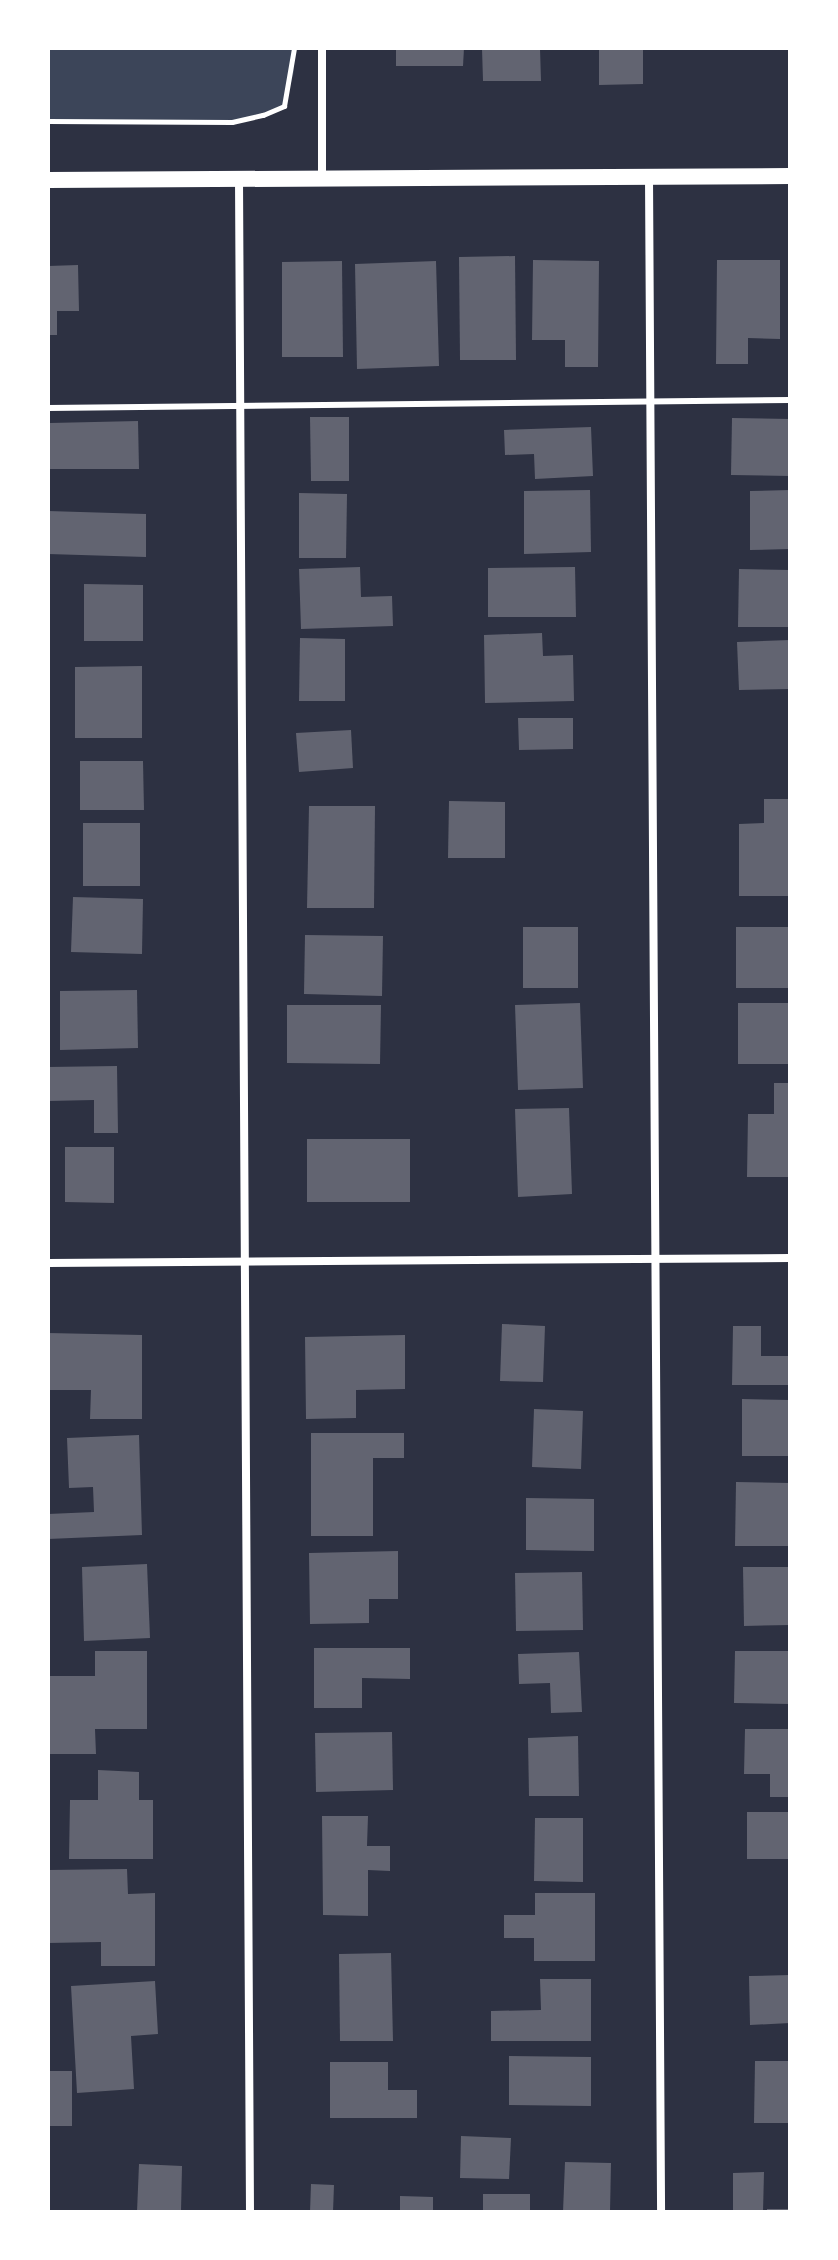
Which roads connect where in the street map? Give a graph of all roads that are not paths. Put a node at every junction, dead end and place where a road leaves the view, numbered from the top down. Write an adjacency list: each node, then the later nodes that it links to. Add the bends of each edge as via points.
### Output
1 (322, 48): 5 (street)
2 (790, 176): 3 (main road)
3 (649, 177): 5 (main road); 8 (street)
4 (239, 179): 5 (main road); 6 (main road); 9 (street)
5 (322, 179)
6 (48, 180)
7 (790, 400): 8 (lane)
8 (650, 402): 9 (lane); 12 (street)
9 (240, 406): 10 (lane); 13 (street)
10 (48, 408)
11 (790, 1258): 12 (street)
12 (653, 1259): 13 (street); 16 (street)
13 (245, 1262): 14 (street); 15 (street)
14 (48, 1263)
15 (250, 2212)
16 (661, 2212)

